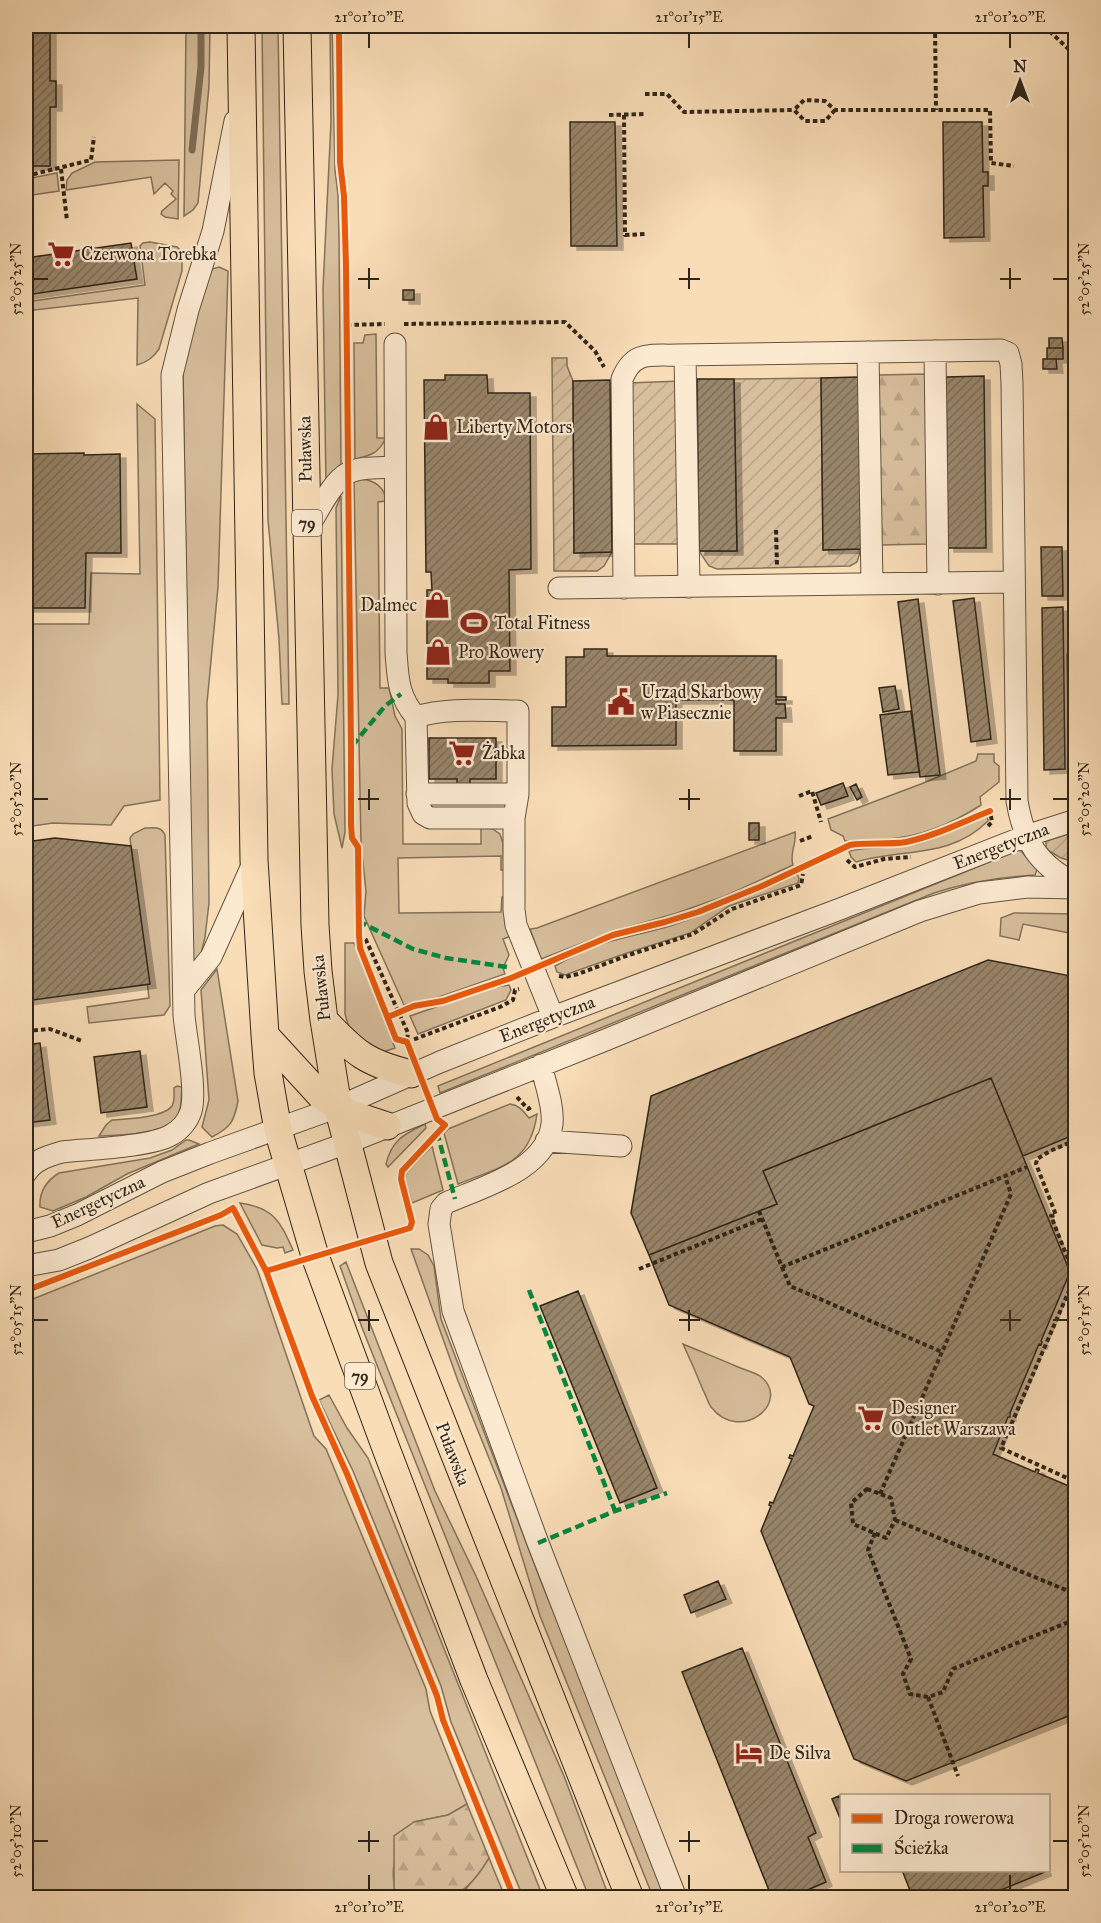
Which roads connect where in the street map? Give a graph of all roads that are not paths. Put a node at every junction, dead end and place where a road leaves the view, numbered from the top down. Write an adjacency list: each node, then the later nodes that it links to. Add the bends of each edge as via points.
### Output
1 (241, 26): 3 (main road, 79)
2 (297, 26): 9 (main road, Puławska / 79)
3 (242, 85): 22 (main road, 79); 24 (street, via 213,231 172,375)
4 (395, 344): 8 (street)
5 (935, 351): 6 (street); 10 (street, via 1001,350 1010,357); 11 (street)
6 (868, 352): 7 (street); 12 (street)
7 (685, 355): 13 (street); 15 (street, via 642,356 616,371 622,379)
8 (395, 467): 9 (street, via 348,473 336,484); 16 (street, via 396,653 401,694)
9 (307, 529): 26 (main road, Puławska / 79, via 315,925)
10 (1014, 582): 11 (street); 21 (street, via 1017,801)
11 (938, 584): 12 (street)
12 (872, 585): 13 (street)
13 (689, 587): 15 (street)
14 (559, 588): 15 (street)
15 (624, 588)
16 (416, 717): 17 (street); 18 (street, via 444,712 518,711)
17 (417, 794): 18 (street); 19 (street, via 417,803 430,818)
18 (518, 794): 19 (street)
19 (514, 818): 25 (street, via 516,925)
20 (1076, 820): 21 (street, Energetyczna)
21 (1026, 836): 23 (street, via 1050,870); 25 (street, Energetyczna)
22 (254, 860): 24 (street, via 211,957); 27 (main road, 79)
23 (1076, 886): 28 (street, Energetyczna, via 979,893 920,911)
24 (184, 990): 37 (street, via 192,1100 191,1112 179,1130 148,1142 47,1156)
25 (553, 1017): 29 (street, Energetyczna)
26 (324, 1020): 29 (main road, via 363,1057); 30 (main road, Puławska / 79)
27 (265, 1035): 30 (main road, via 320,1095); 32 (main road, 79)
28 (541, 1065): 31 (street, Energetyczna); 33 (street, via 552,1124)
29 (411, 1074): 30 (street, Energetyczna)
30 (338, 1107): 31 (main road); 32 (street, Energetyczna); 34 (main road, Puławska)
31 (387, 1126): 34 (street, Energetyczna)
32 (278, 1130): 36 (main road, 79); 38 (street, Energetyczna, via 162,1172 50,1226)
33 (546, 1141): 35 (street); 42 (street, via 523,1169 446,1203 441,1209 439,1224 453,1311)
34 (347, 1143): 36 (street, Energetyczna); 41 (main road, Puławska, via 379,1263)
35 (621, 1146)
36 (286, 1164): 39 (street, Energetyczna, via 209,1193 59,1260); 40 (main road, 79, via 315,1256 438,1586)
37 (26, 1173)
38 (26, 1229)
39 (26, 1266)
40 (565, 1898)
41 (630, 1898)
42 (676, 1898)

